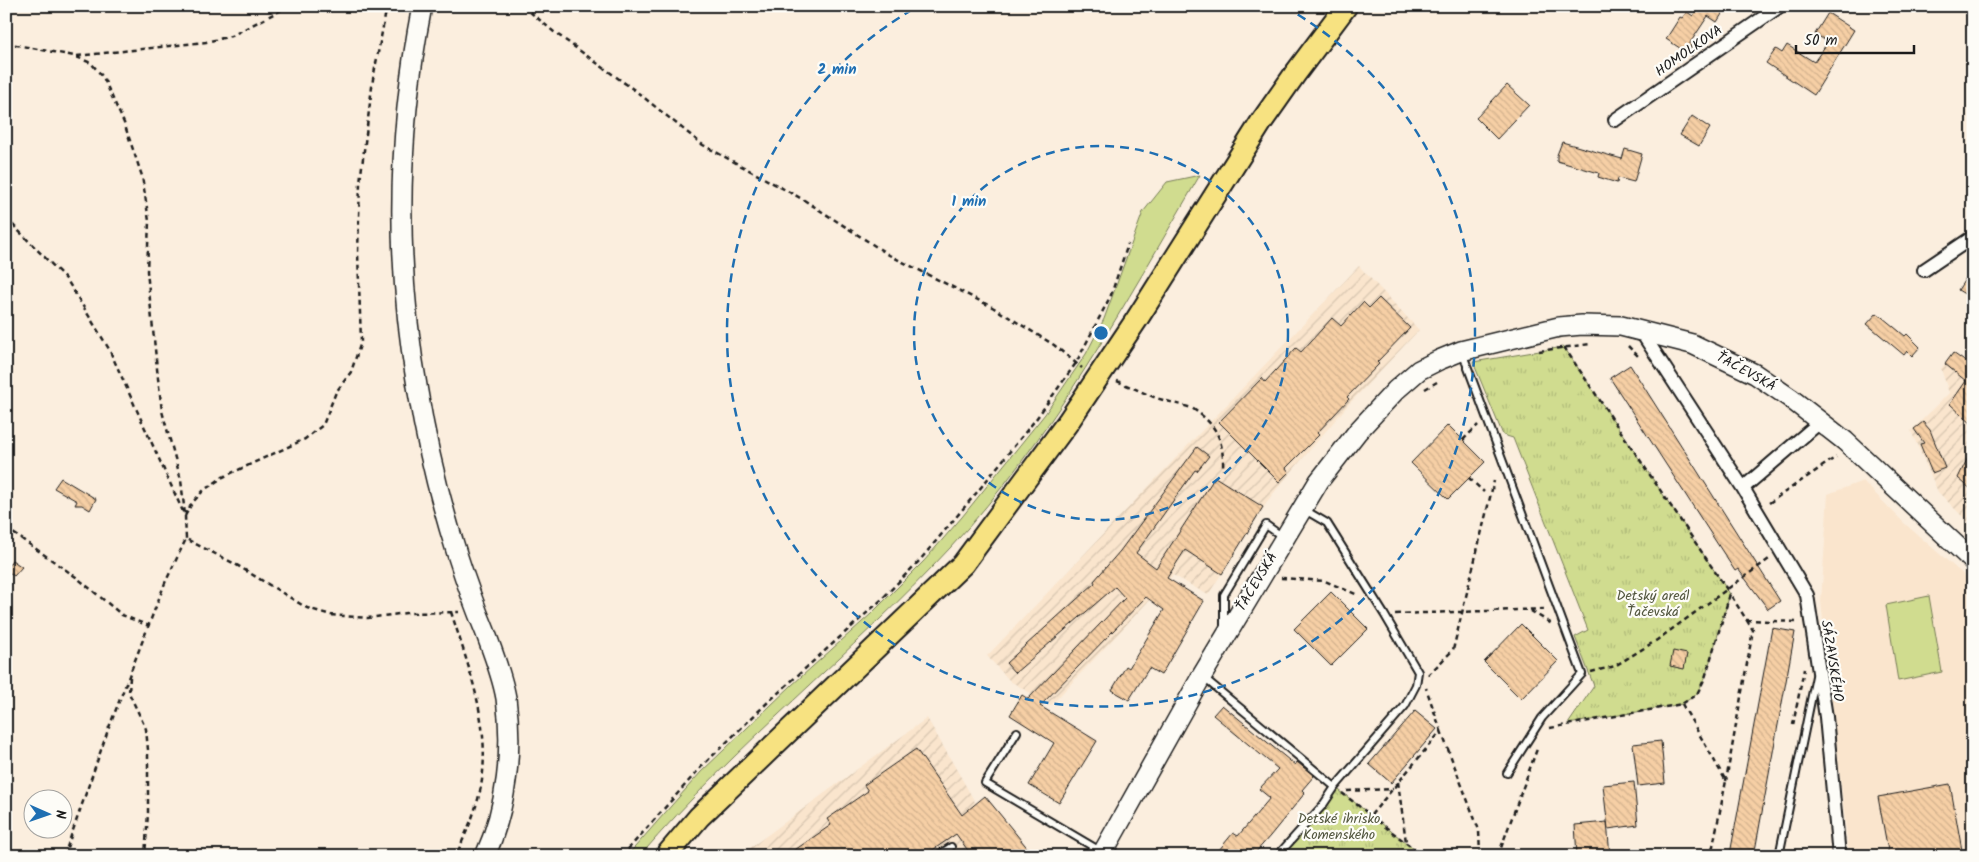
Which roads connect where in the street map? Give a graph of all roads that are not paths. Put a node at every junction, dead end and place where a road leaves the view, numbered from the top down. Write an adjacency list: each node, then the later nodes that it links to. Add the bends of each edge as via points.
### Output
1 (422, 6): 21 (street, via 413,53 402,175 401,234 406,313 418,393 436,474 458,556 506,697 508,765 502,802)
2 (1346, 6): 18 (main road, via 1267,113 1068,422 963,564)
3 (1780, 6): 4 (street, HOMOLKOVA)
4 (1615, 120)
5 (1973, 237): 6 (street)
6 (1924, 270)
7 (1640, 330): 8 (street, ŤAČEVSKÁ, via 1602,325 1559,327); 9 (street, ŤAČEVSKÁ, via 1692,344 1755,374); 10 (street, SÁZAVSKÉHO)
8 (1461, 351): 11 (street, ŤAČEVSKÁ, via 1419,370 1396,390 1338,455); 16 (lane, via 1582,674 1542,718)
9 (1820, 422): 10 (street); 12 (street, ŤAČEVSKÁ, via 1851,446)
10 (1743, 488): 13 (street, SÁZAVSKÉHO, via 1806,595)
11 (1302, 508): 14 (street, ŤAČEVSKÁ); 17 (lane, via 1327,524 1418,672 1416,685 1405,706)
12 (1973, 561)
13 (1812, 662): 26 (lane); 27 (street, SÁZAVSKÉHO, via 1826,717)
14 (1202, 676): 17 (lane); 20 (street, ŤAČEVSKÁ)
15 (1017, 732): 20 (lane, via 985,783)
16 (1507, 773)
17 (1335, 787): 25 (lane)
18 (699, 817): 22 (main road); 23 (street)
19 (951, 846): 24 (lane)
20 (1102, 854)
21 (485, 856)
22 (666, 856)
23 (678, 856)
24 (937, 856)
25 (1277, 856)
26 (1779, 856)
27 (1839, 856)

